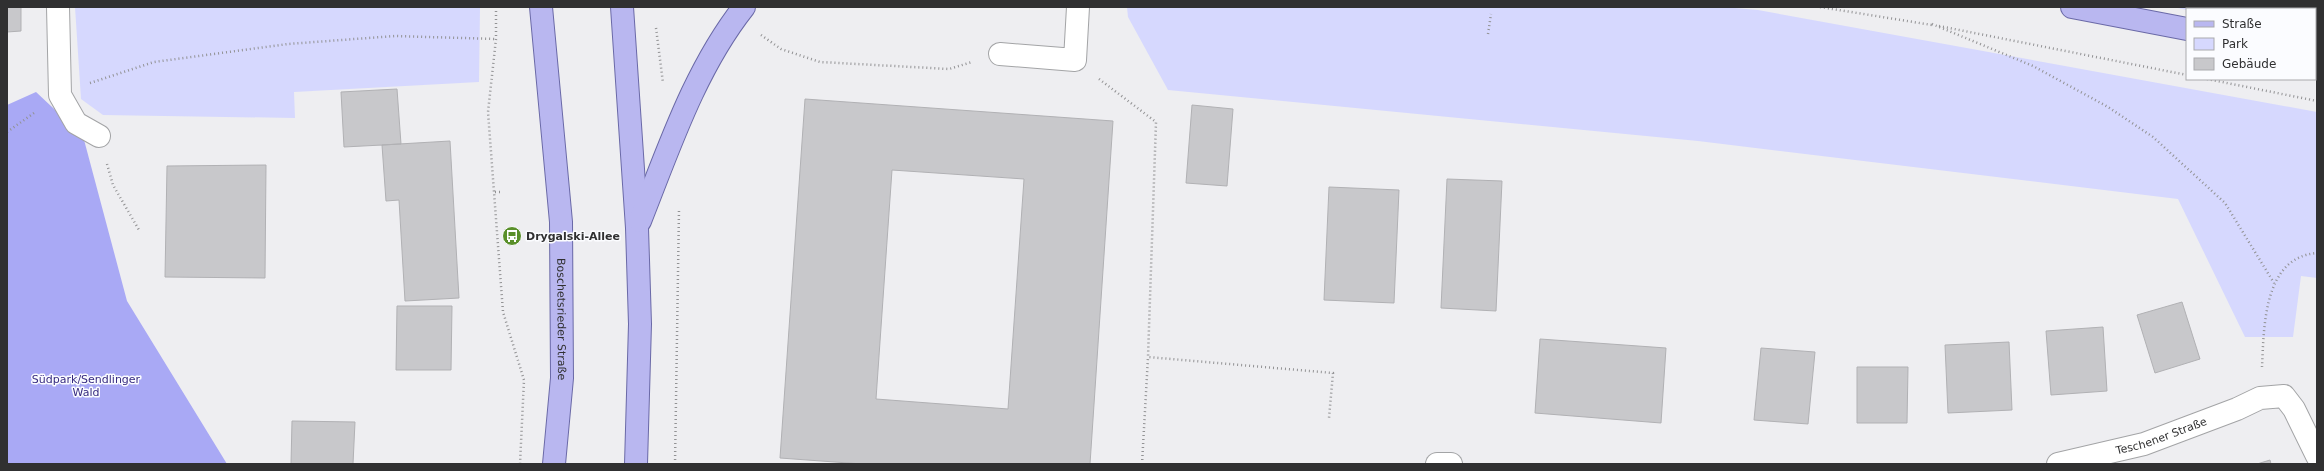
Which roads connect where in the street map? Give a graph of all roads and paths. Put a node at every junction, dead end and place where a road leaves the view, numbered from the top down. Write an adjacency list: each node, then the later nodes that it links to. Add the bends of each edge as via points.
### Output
1 (58, 7): 18 (street)
2 (496, 7): 13 (path)
3 (542, 7): 36 (main road, Boschetsrieder Straße, via 561,222 562,378)
4 (622, 7): 24 (main road)
5 (1078, 7): 15 (street)
6 (1820, 7): 10 (path)
7 (2072, 7): 11 (main road)
8 (740, 12): 14 (path, via 781,49 820,62 949,69); 24 (main road, via 725,32 699,80 670,145)
9 (1492, 14): 12 (path)
10 (1932, 24): 16 (path); 29 (path, via 2033,66 2108,107 2153,137 2225,203)
11 (2186, 29)
12 (1488, 34)
13 (496, 39): 18 (path, via 395,36 272,46 154,62); 21 (path, via 488,112)
14 (1000, 54): 15 (street)
15 (1075, 60): 30 (path, via 1156,122)
16 (2186, 75)
17 (2212, 80): 19 (path)
18 (60, 95): 20 (street, via 76,123)
19 (2317, 101)
20 (99, 136): 25 (path, via 113,185)
21 (494, 192): 22 (path); 27 (path)
22 (504, 192)
23 (679, 208): 37 (path)
24 (638, 228): 34 (main road, via 640,324)
25 (139, 230)
26 (2317, 253): 29 (path, via 2297,259 2283,270)
27 (501, 280): 28 (path); 35 (path, via 503,312 524,380)
28 (506, 280)
29 (2274, 284): 31 (path, via 2264,322)
30 (1148, 357): 32 (path, via 1333,373); 38 (path)
31 (2260, 398): 33 (street, via 2284,396 2294,410); 41 (street, Teschener Straße, via 2144,444)
32 (1329, 418)
33 (2317, 456)
34 (636, 463)
35 (520, 464)
36 (554, 464)
37 (675, 464)
38 (1142, 464)
39 (1436, 464): 40 (street)
40 (1451, 464)
41 (2058, 464)

